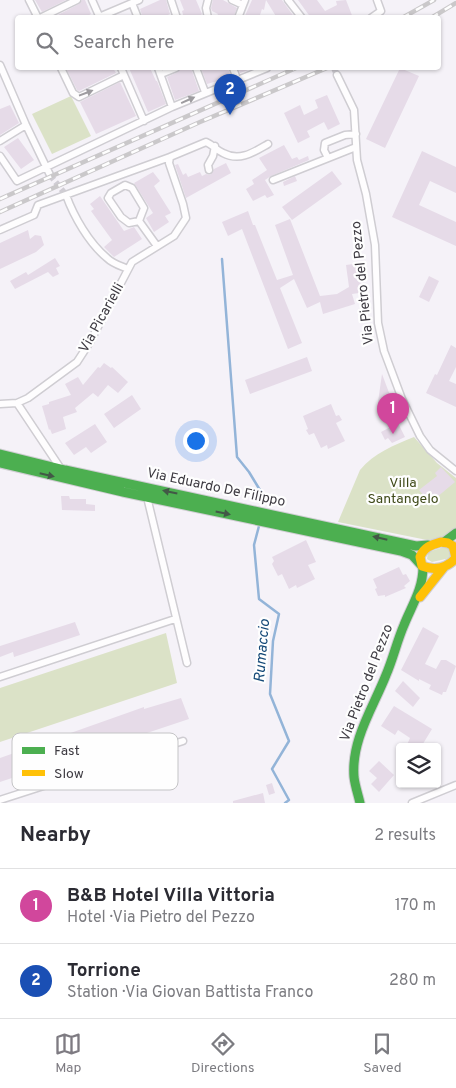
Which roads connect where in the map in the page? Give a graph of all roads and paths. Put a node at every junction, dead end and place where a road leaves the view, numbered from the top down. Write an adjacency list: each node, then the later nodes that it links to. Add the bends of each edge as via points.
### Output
1 (29, 0): 11 (street)
2 (77, 0): 12 (street)
3 (92, 0): 13 (street)
4 (171, 0): 16 (street)
5 (208, 0): 17 (street)
6 (232, 0): 10 (street)
7 (288, 0): 19 (street)
8 (377, 0): 20 (street, via 381,11)
9 (136, 1): 14 (street); 15 (street)
10 (244, 2): 18 (street)
11 (37, 15)
12 (45, 15)
13 (98, 15)
14 (104, 15)
15 (138, 15)
16 (176, 15)
17 (207, 15)
18 (239, 15)
19 (300, 15)
20 (375, 15)
21 (0, 65): 34 (street)
22 (63, 70): 28 (street, one-way to 28, via 73,93 79,97)
23 (122, 70): 28 (street)
24 (197, 70): 31 (street)
25 (234, 70): 30 (street)
26 (262, 70): 30 (street)
27 (159, 71): 32 (street)
28 (124, 75): 33 (street)
29 (337, 75): 35 (street, Via Pietro del Pezzo, via 354,110)
30 (237, 79): 31 (street)
31 (205, 92): 32 (street, one-way to 31)
32 (172, 107): 33 (street)
33 (144, 121): 45 (street)
34 (26, 126): 37 (street); 45 (street)
35 (356, 134): 41 (street, Via Pietro del Pezzo); 44 (street, via 325,143)
36 (214, 138): 38 (street)
37 (0, 140)
38 (206, 142): 40 (street); 43 (street)
39 (268, 144): 40 (street, via 241,158 223,153)
40 (215, 146): 46 (street)
41 (356, 147): 44 (street); 59 (street, Via Pietro del Pezzo, via 375,245 378,323 384,351 420,436 430,450)
42 (0, 156): 45 (street, via 17,181)
43 (170, 157): 49 (street); 52 (street, Via Picarielli, via 186,218 174,236)
44 (328, 158): 48 (street)
45 (46, 166): 47 (street)
46 (209, 170)
47 (50, 175)
48 (273, 180)
49 (66, 195): 51 (street, via 38,205 34,215); 53 (street, via 73,212 106,258)
50 (139, 220): 50 (street, via 129,223 121,217 108,198 111,192 125,185 132,188 144,208); 52 (street)
51 (0, 230)
52 (157, 246): 53 (street, Via Picarielli, via 132,262)
53 (128, 269): 54 (street, Via Picarielli, via 77,362)
54 (17, 403): 55 (street, Via Picarielli); 58 (street)
55 (0, 404)
56 (0, 454): 58 (street, Via Eduardo De Filippo)
57 (0, 463): 60 (street, Via Eduardo De Filippo, one-way to 60)
58 (61, 469): 63 (street, Via Eduardo De Filippo, one-way to 58, via 416,546)
59 (456, 471)
60 (147, 497): 64 (street, Via Eduardo De Filippo, one-way to 64, via 401,551 412,554); 67 (street)
61 (456, 533): 62 (street)
62 (444, 542): 63 (street); 65 (street, via 452,544 456,552 456,558)
63 (428, 545): 64 (street, via 420,557)
64 (422, 566): 65 (street); 66 (street, Via Pietro del Pezzo, via 423,584)
65 (449, 567): 66 (street, Via Pietro del Pezzo)
66 (413, 604): 75 (street, Via Pietro del Pezzo, via 359,738 354,777)
67 (175, 619): 68 (street); 69 (street)
68 (187, 664)
69 (0, 677)
70 (183, 741): 71 (street)
71 (178, 743)
72 (456, 785): 76 (street)
73 (31, 790): 74 (street)
74 (0, 800)
75 (360, 803)
76 (412, 803)

